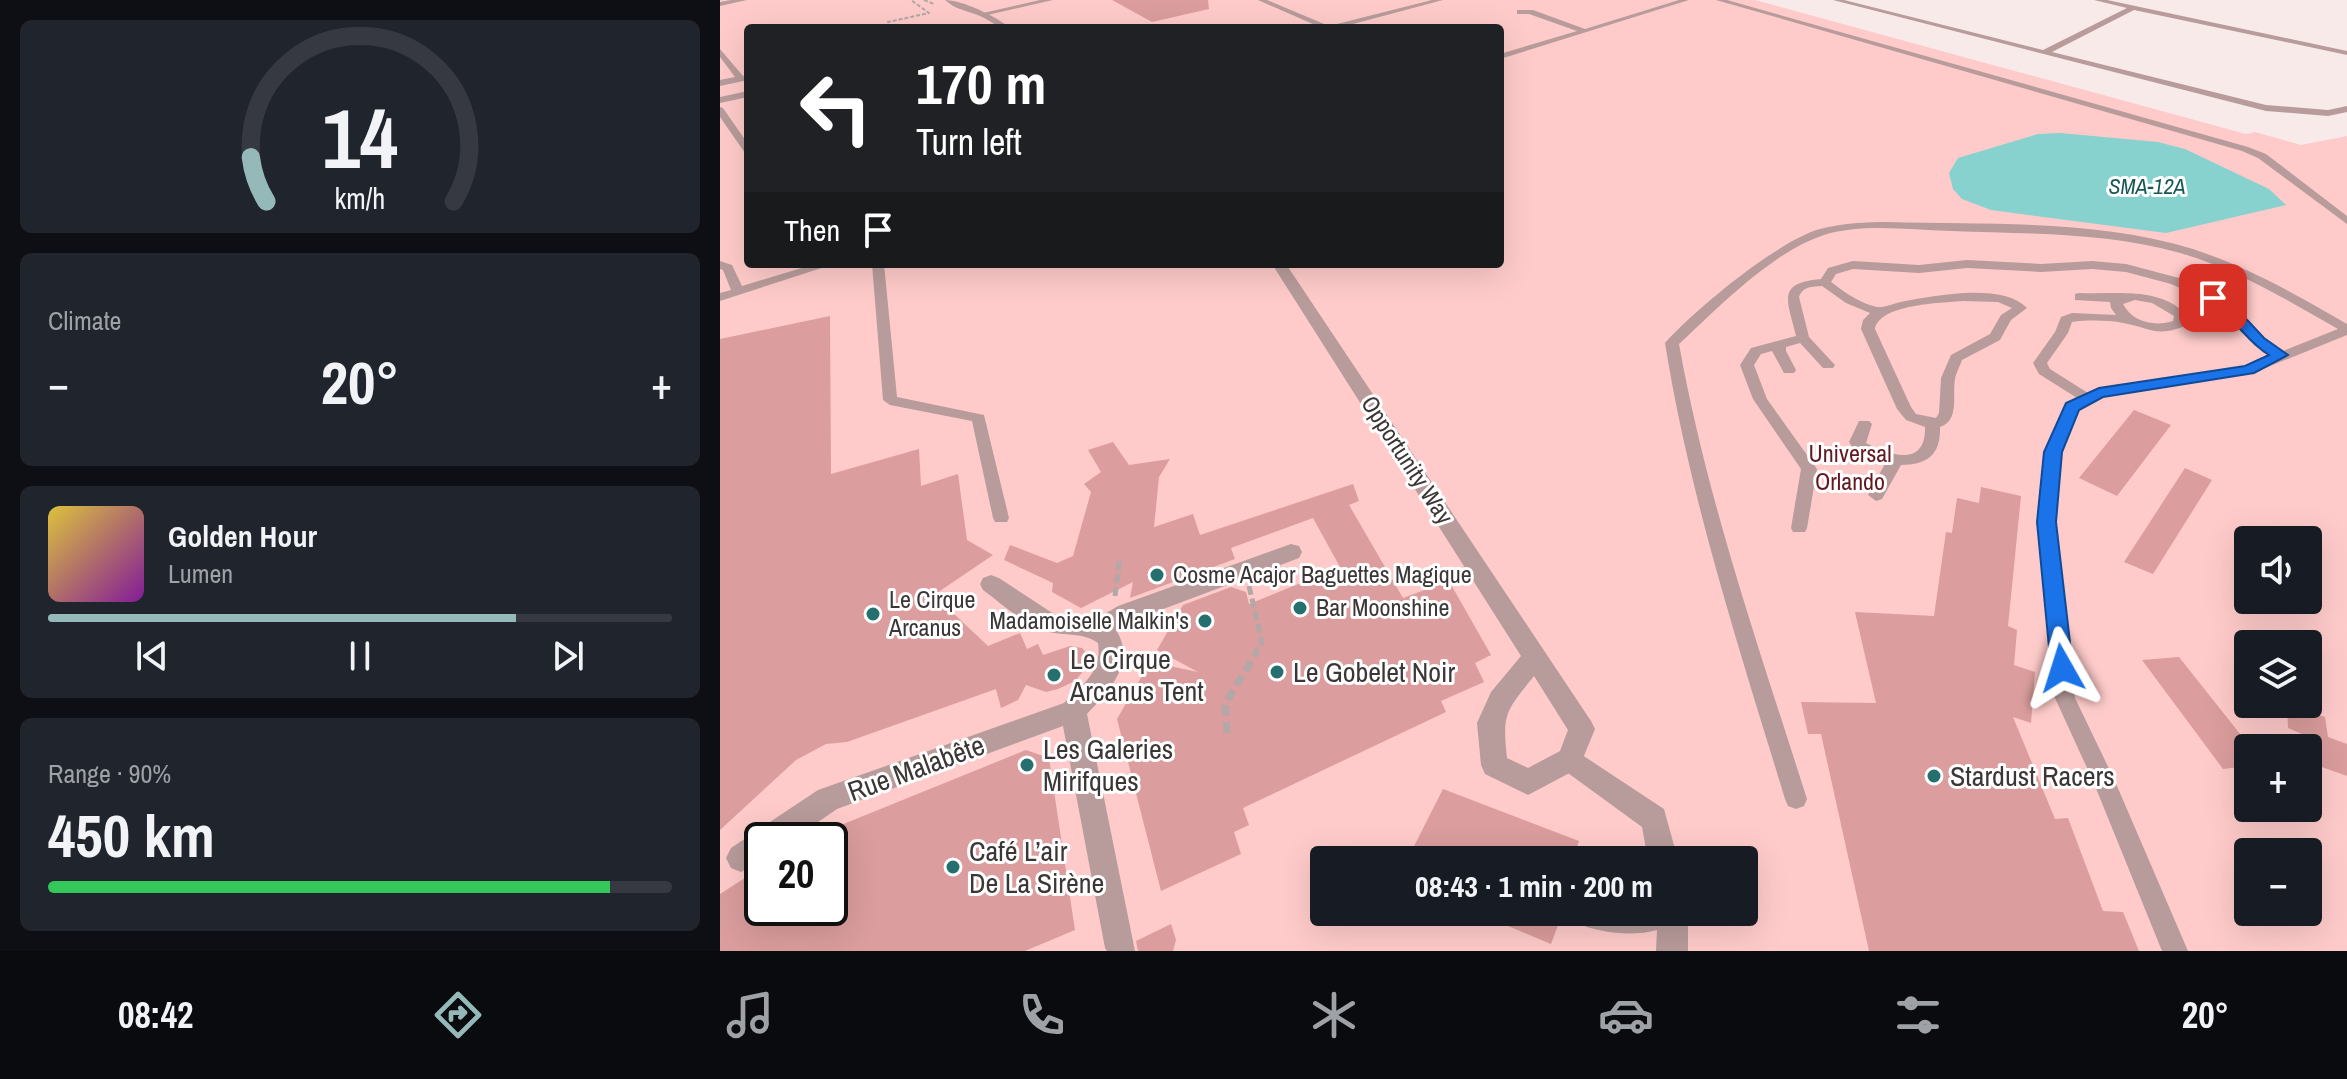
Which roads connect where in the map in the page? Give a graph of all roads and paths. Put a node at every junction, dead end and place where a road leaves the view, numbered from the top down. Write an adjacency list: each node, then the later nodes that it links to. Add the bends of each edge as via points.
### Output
1 (744, 0): 12 (lane)
2 (911, 0): 16 (path, via 929,13)
3 (949, 0): 15 (street)
4 (975, 0): 15 (street, via 982,4)
5 (1050, 0): 15 (lane)
6 (1261, 0): 18 (lane)
7 (1440, 0): 19 (lane)
8 (1686, 0): 20 (lane)
9 (1719, 0): 32 (lane, via 2245,149 2262,156)
10 (1836, 0): 22 (lane)
11 (2097, 0): 13 (lane)
12 (720, 4)
13 (2133, 8): 22 (lane); 23 (lane)
14 (1520, 12): 20 (lane)
15 (983, 14): 17 (street)
16 (889, 24)
17 (999, 24)
18 (1319, 24)
19 (1345, 24)
20 (1585, 31): 24 (lane)
21 (720, 51): 25 (lane)
22 (2043, 53): 29 (lane, via 2266,108 2328,113)
23 (2347, 53)
24 (1504, 56)
25 (744, 78): 26 (lane)
26 (720, 83)
27 (744, 95): 28 (lane)
28 (720, 100)
29 (2347, 109)
30 (720, 110): 31 (lane)
31 (744, 145)
32 (2347, 221)
33 (720, 265): 38 (lane, via 728,268)
34 (815, 268): 38 (lane)
35 (878, 268): 55 (lane, via 890,400 979,418)
36 (1282, 268): 63 (street, Opportunity Way)
37 (1825, 282): 42 (lane, via 1839,295); 45 (lane, via 1803,284 1795,291); 47 (lane, via 1832,271 1853,265 2126,268 2213,298)
38 (738, 292): 39 (lane)
39 (720, 297)
40 (2079, 297): 41 (lane)
41 (2120, 299): 43 (lane, via 2117,308); 43 (lane, via 2156,300 2182,319 2175,327 2158,328)
42 (1879, 311): 52 (lane, via 1868,329 1897,396 1911,417); 52 (lane, via 1993,298 2021,308 2006,318 1995,337 1956,358 1948,378 1946,413)
43 (2128, 319): 50 (lane, via 2072,317 2042,355 2044,371)
44 (2347, 330): 47 (lane); 67 (lane, via 2220,262 2163,244 2055,230 1871,226 1822,232 1792,244 1694,322 1672,343 1676,372 1709,510)
45 (1803, 338): 46 (lane); 48 (lane)
46 (1780, 345): 49 (lane); 56 (lane, via 1756,351 1747,365 1760,399 1809,469)
47 (2280, 355): 50 (lane, via 2248,370)
48 (1828, 365)
49 (1789, 370)
50 (2088, 399): 73 (lane, via 2072,407 2053,452 2046,522 2065,698)
51 (1864, 424): 53 (lane, via 1860,447)
52 (1932, 424): 53 (lane, via 1928,450)
53 (1895, 461): 54 (lane)
54 (1876, 495)
55 (1001, 518)
56 (1799, 528)
57 (1291, 552): 59 (street)
58 (1120, 557): 61 (path)
59 (1244, 570): 62 (street, via 1126,613); 65 (path, via 1262,642 1225,704)
60 (991, 584): 62 (street, via 1057,626)
61 (1114, 601)
62 (1099, 629): 64 (street, via 1109,638 1112,657 1104,680)
63 (1536, 656): 66 (street, Opportunity Way, via 1582,729); 66 (street, via 1500,700 1490,723 1494,765 1528,782)
64 (1073, 711): 68 (street, Rue Malabête, via 828,799); 71 (street)
65 (1227, 733)
66 (1570, 759): 69 (street, via 1654,819)
67 (1796, 799)
68 (794, 822)
69 (1660, 846)
70 (1671, 926): 72 (street)
71 (1121, 948)
72 (1672, 951)
73 (2175, 951)

